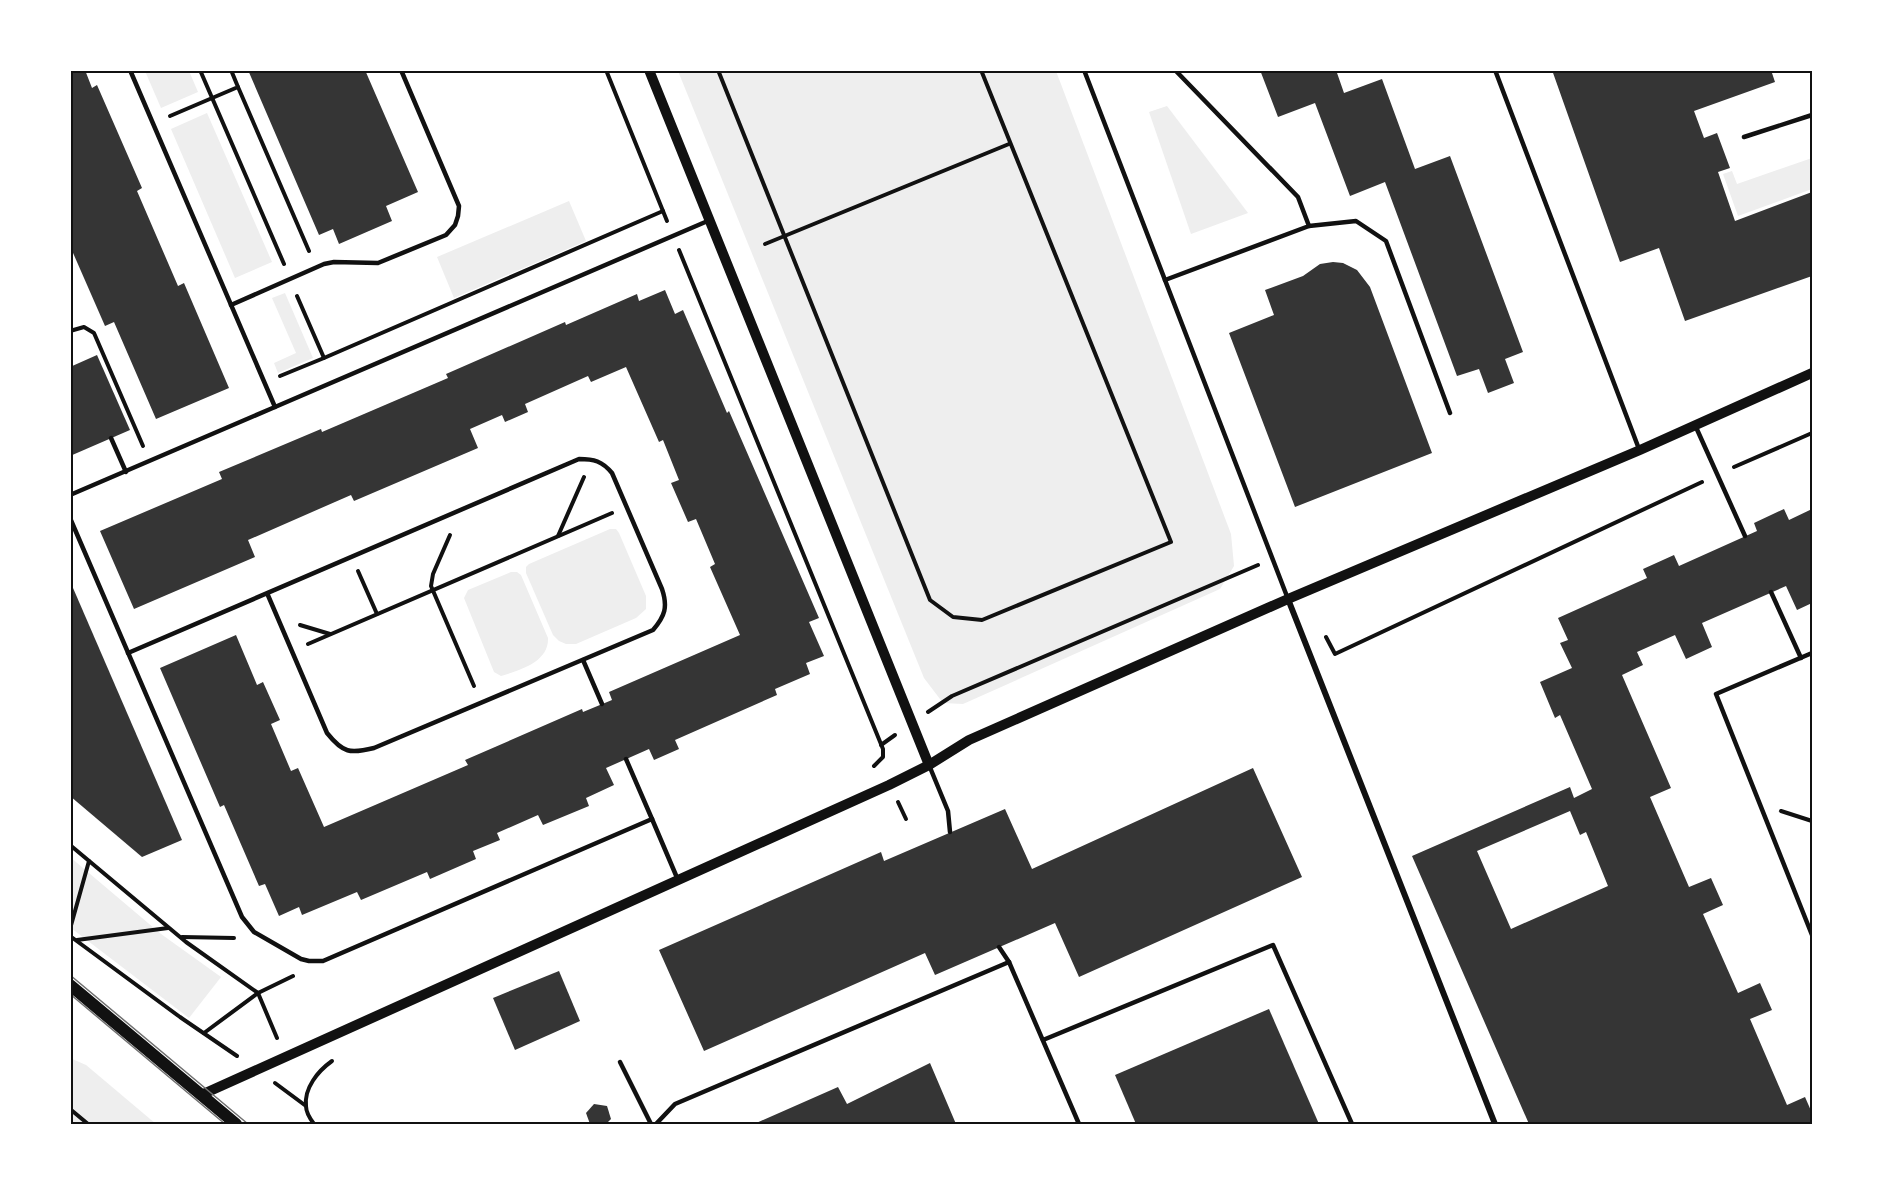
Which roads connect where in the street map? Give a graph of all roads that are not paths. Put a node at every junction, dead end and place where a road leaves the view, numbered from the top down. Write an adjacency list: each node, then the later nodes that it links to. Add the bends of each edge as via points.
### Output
1 (130, 70): 12 (lane)
2 (401, 70): 12 (lane, via 459,207 454,225 446,235 378,263 334,262)
3 (649, 70): 9 (street)
4 (1084, 70): 11 (lane)
5 (1175, 70): 10 (lane, via 1298,197)
6 (1495, 70): 18 (lane)
7 (1812, 115): 8 (lane)
8 (1744, 137)
9 (710, 220): 14 (lane); 32 (street)
10 (1309, 226): 11 (lane); 15 (lane, via 1356,221 1386,241)
11 (1165, 280): 25 (lane)
12 (231, 304): 14 (lane)
13 (1812, 373): 16 (street)
14 (275, 407): 19 (lane)
15 (1450, 413)
16 (1695, 425): 18 (street); 22 (lane)
17 (111, 438): 19 (lane)
18 (1640, 450): 25 (street)
19 (126, 472): 20 (lane)
20 (70, 495)
21 (70, 518): 26 (lane)
22 (1745, 536)
23 (1771, 592): 28 (lane)
24 (267, 593): 26 (lane); 29 (lane, via 327,733 337,745 357,753); 29 (lane, via 579,459 592,459 606,465 612,473 662,589 666,609 653,630)
25 (1288, 599): 32 (street, via 969,740); 48 (street)
26 (128, 653): 33 (lane, via 242,916 250,928 301,959 323,961)
27 (1812, 653): 28 (lane)
28 (1801, 658): 36 (lane, via 1716,694)
29 (583, 660): 30 (lane)
30 (602, 704)
31 (626, 759): 33 (lane)
32 (929, 765): 34 (lane, via 948,811); 35 (street)
33 (652, 819): 35 (lane)
34 (950, 832)
35 (678, 880): 42 (street)
36 (1812, 935)
37 (999, 946): 38 (lane)
38 (1009, 962): 40 (lane); 45 (lane, via 675,1104)
39 (70, 985): 42 (main road)
40 (1043, 1040): 46 (lane); 47 (lane, via 1273,945)
41 (620, 1062): 44 (lane)
42 (201, 1095): 43 (main road)
43 (236, 1125)
44 (651, 1125)
45 (656, 1125)
46 (1079, 1125)
47 (1352, 1125)
48 (1495, 1125)

